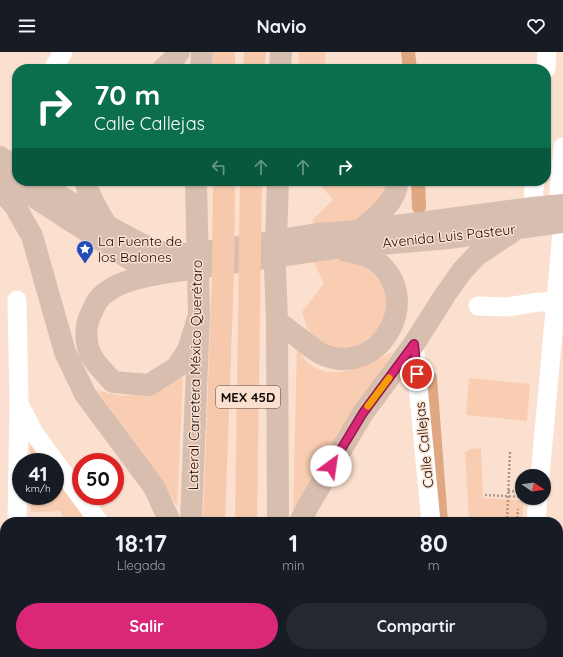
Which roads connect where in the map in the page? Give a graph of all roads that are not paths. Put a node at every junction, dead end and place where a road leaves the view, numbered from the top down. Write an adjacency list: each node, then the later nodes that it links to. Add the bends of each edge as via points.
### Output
1 (63, 52): 8 (street)
2 (179, 52): 9 (main road)
3 (202, 52): 10 (main road)
4 (224, 52): 11 (highway)
5 (255, 52): 12 (highway)
6 (280, 52): 13 (main road)
7 (547, 52): 14 (street)
8 (56, 64)
9 (168, 64)
10 (201, 64)
11 (224, 64)
12 (254, 64)
13 (280, 64)
14 (546, 64)
15 (0, 148): 16 (main road)
16 (12, 150)
17 (557, 156): 33 (street)
18 (0, 157): 19 (main road)
19 (12, 165)
20 (0, 175): 21 (main road)
21 (12, 183)
22 (17, 186): 38 (main road, via 133,261)
23 (45, 186): 34 (main road, Avenida Luis Pasteur)
24 (86, 186): 34 (main road, via 94,206)
25 (196, 186): 42 (main road, Lateral Carretera México Querétaro)
26 (224, 186): 53 (highway, MEX 45D)
27 (251, 186): 54 (highway, MEX 45D)
28 (278, 186): 43 (main road, via 275,268)
29 (397, 186): 36 (main road, via 389,204)
30 (534, 186): 32 (street)
31 (0, 189): 51 (main road, via 14,206 32,236 65,352 85,394 154,488)
32 (532, 208): 33 (main road, Avenida Luis Pasteur); 36 (main road, Avenida Luis Pasteur)
33 (562, 214): 35 (main road, Avenida Luis Pasteur); 40 (street)
34 (107, 226): 36 (main road, Avenida Luis Pasteur, via 160,252 185,254 317,234)
35 (516, 229): 37 (main road, Avenida Luis Pasteur); 44 (main road, via 477,255 462,271)
36 (359, 231)
37 (335, 248): 38 (main road, Avenida Luis Pasteur); 43 (main road, via 364,255 377,262 387,272 394,285 397,301 396,317 389,332 379,344 366,353 353,358 340,358 325,355 312,348)
38 (169, 272): 42 (main road, Avenida Luis Pasteur, via 127,282 110,290 98,300 88,320 86,336 96,363 112,382 149,385 177,367 188,350)
39 (17, 300): 46 (street)
40 (556, 302): 41 (street, via 507,307); 45 (street)
41 (478, 306)
42 (199, 315): 52 (main road, Lateral Carretera México Querétaro)
43 (277, 321): 55 (main road)
44 (414, 344): 56 (main road, via 363,413); 57 (street, Calle Callejas)
45 (556, 380): 47 (street)
46 (18, 403): 49 (street); 50 (street, via 34,432)
47 (541, 469)
48 (537, 505): 58 (street)
49 (17, 517)
50 (95, 517)
51 (168, 517)
52 (191, 517)
53 (214, 517)
54 (246, 517)
55 (278, 517)
56 (302, 517)
57 (431, 517)
58 (536, 517)

